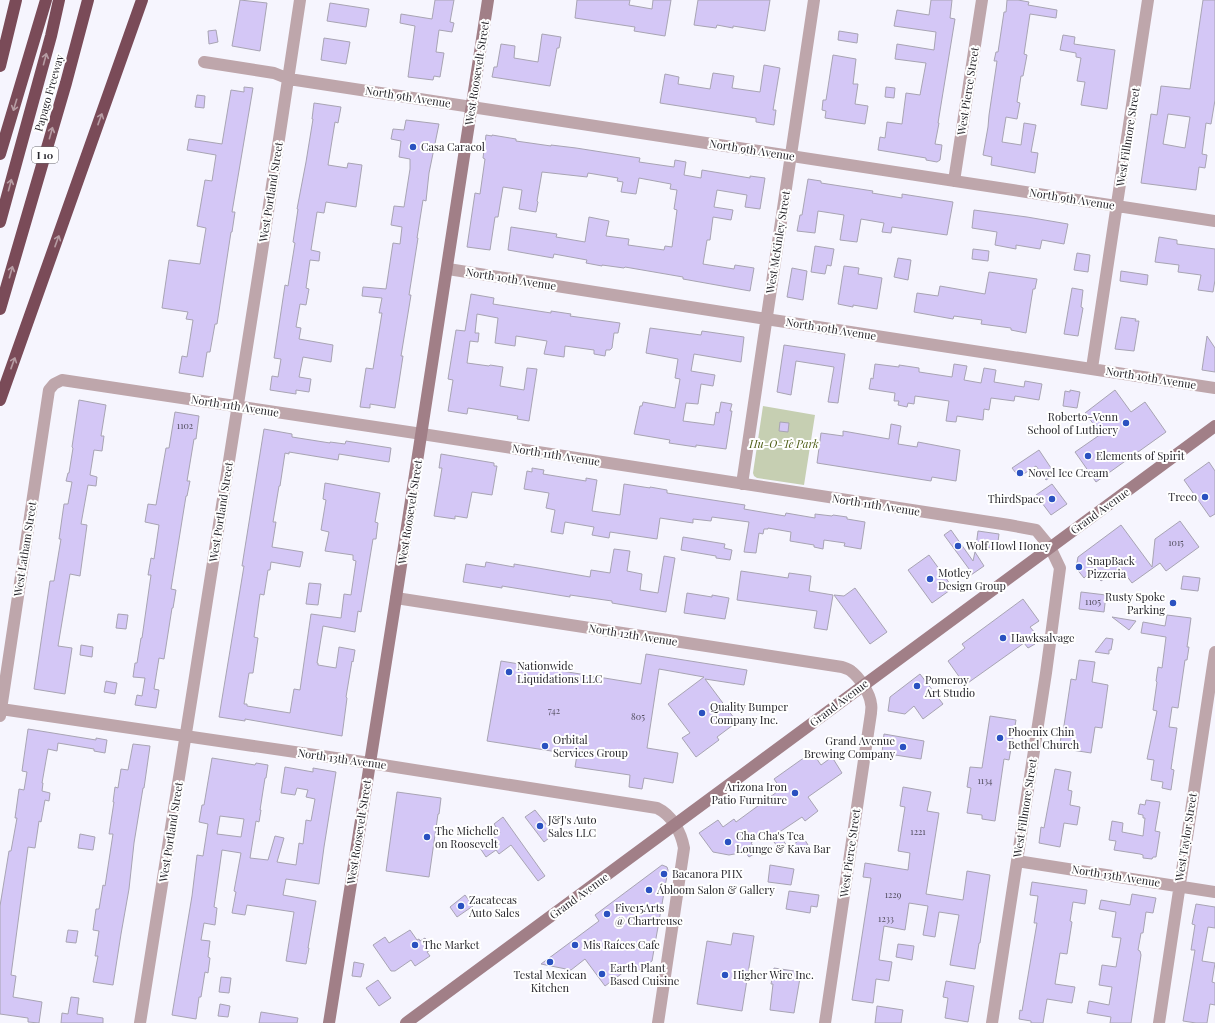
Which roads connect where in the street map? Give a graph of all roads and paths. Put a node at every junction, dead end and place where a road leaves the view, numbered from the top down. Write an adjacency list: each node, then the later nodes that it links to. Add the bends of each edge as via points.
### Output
1 (16, 0): 11 (highway)
2 (46, 0): 15 (highway, one-way to 15)
3 (59, 0): 20 (highway, one-way to 3)
4 (88, 0): 22 (highway, Papago Freeway / I 10, one-way to 4)
5 (142, 0): 27 (highway, one-way to 5)
6 (300, 0): 13 (street, West Portland Street)
7 (488, 0): 14 (street, West Roosevelt Street)
8 (814, 0): 16 (street, West McKinley Street)
9 (982, 0): 17 (street, West Pierce Street)
10 (1148, 0): 18 (street, West Fillmore Street)
11 (0, 66)
12 (204, 66): 13 (street, North 9th Avenue, via 270,80)
13 (289, 78): 14 (street, North 9th Avenue); 28 (street, West Portland Street)
14 (471, 107): 16 (street, North 9th Avenue); 21 (street, West Roosevelt Street)
15 (0, 154)
16 (791, 156): 17 (street, North 9th Avenue); 23 (street, West McKinley Street)
17 (954, 181): 18 (street, North 9th Avenue)
18 (1117, 206): 19 (street, North 9th Avenue); 24 (street, West Fillmore Street)
19 (1215, 221)
20 (0, 222)
21 (448, 269): 23 (street, North 10th Avenue); 30 (street, West Roosevelt Street)
22 (0, 309)
23 (766, 319): 24 (street, North 10th Avenue); 31 (street, West McKinley Street)
24 (1092, 368): 26 (street, North 10th Avenue)
25 (54, 384): 28 (street, North 11th Avenue, via 62,380); 36 (street, West Latham Street, via 49,390)
26 (1215, 388)
27 (0, 400)
28 (238, 407): 30 (street, North 11th Avenue); 37 (street, West Portland Street)
29 (1215, 426): 32 (street, Grand Avenue)
30 (422, 434): 31 (street, North 11th Avenue); 33 (street, West Roosevelt Street)
31 (742, 484): 32 (street, North 11th Avenue, via 1009,524 1036,530)
32 (1050, 547): 35 (street, Grand Avenue); 40 (street, West Fillmore Street, via 1060,568)
33 (396, 598): 35 (street, North 12th Avenue, via 842,667 850,670); 38 (street, West Roosevelt Street)
34 (1215, 652): 41 (street, West Taylor Street)
35 (863, 685): 39 (street, Grand Avenue); 47 (street, West Pierce Street, via 872,704 871,713)
36 (1, 713): 37 (street, North 13th Avenue)
37 (185, 736): 38 (street, North 13th Avenue); 43 (street, West Portland Street)
38 (370, 763): 39 (street, North 13th Avenue, via 657,808); 44 (street, West Roosevelt Street)
39 (675, 824): 45 (street, Grand Avenue); 46 (street, via 684,848)
40 (1017, 861): 41 (street, North 13th Avenue); 48 (street, West Fillmore Street)
41 (1179, 886): 42 (street, North 13th Avenue); 49 (street, West Taylor Street)
42 (1215, 892)
43 (140, 1023)
44 (329, 1023)
45 (406, 1023)
46 (658, 1023)
47 (825, 1023)
48 (992, 1023)
49 (1159, 1023)

